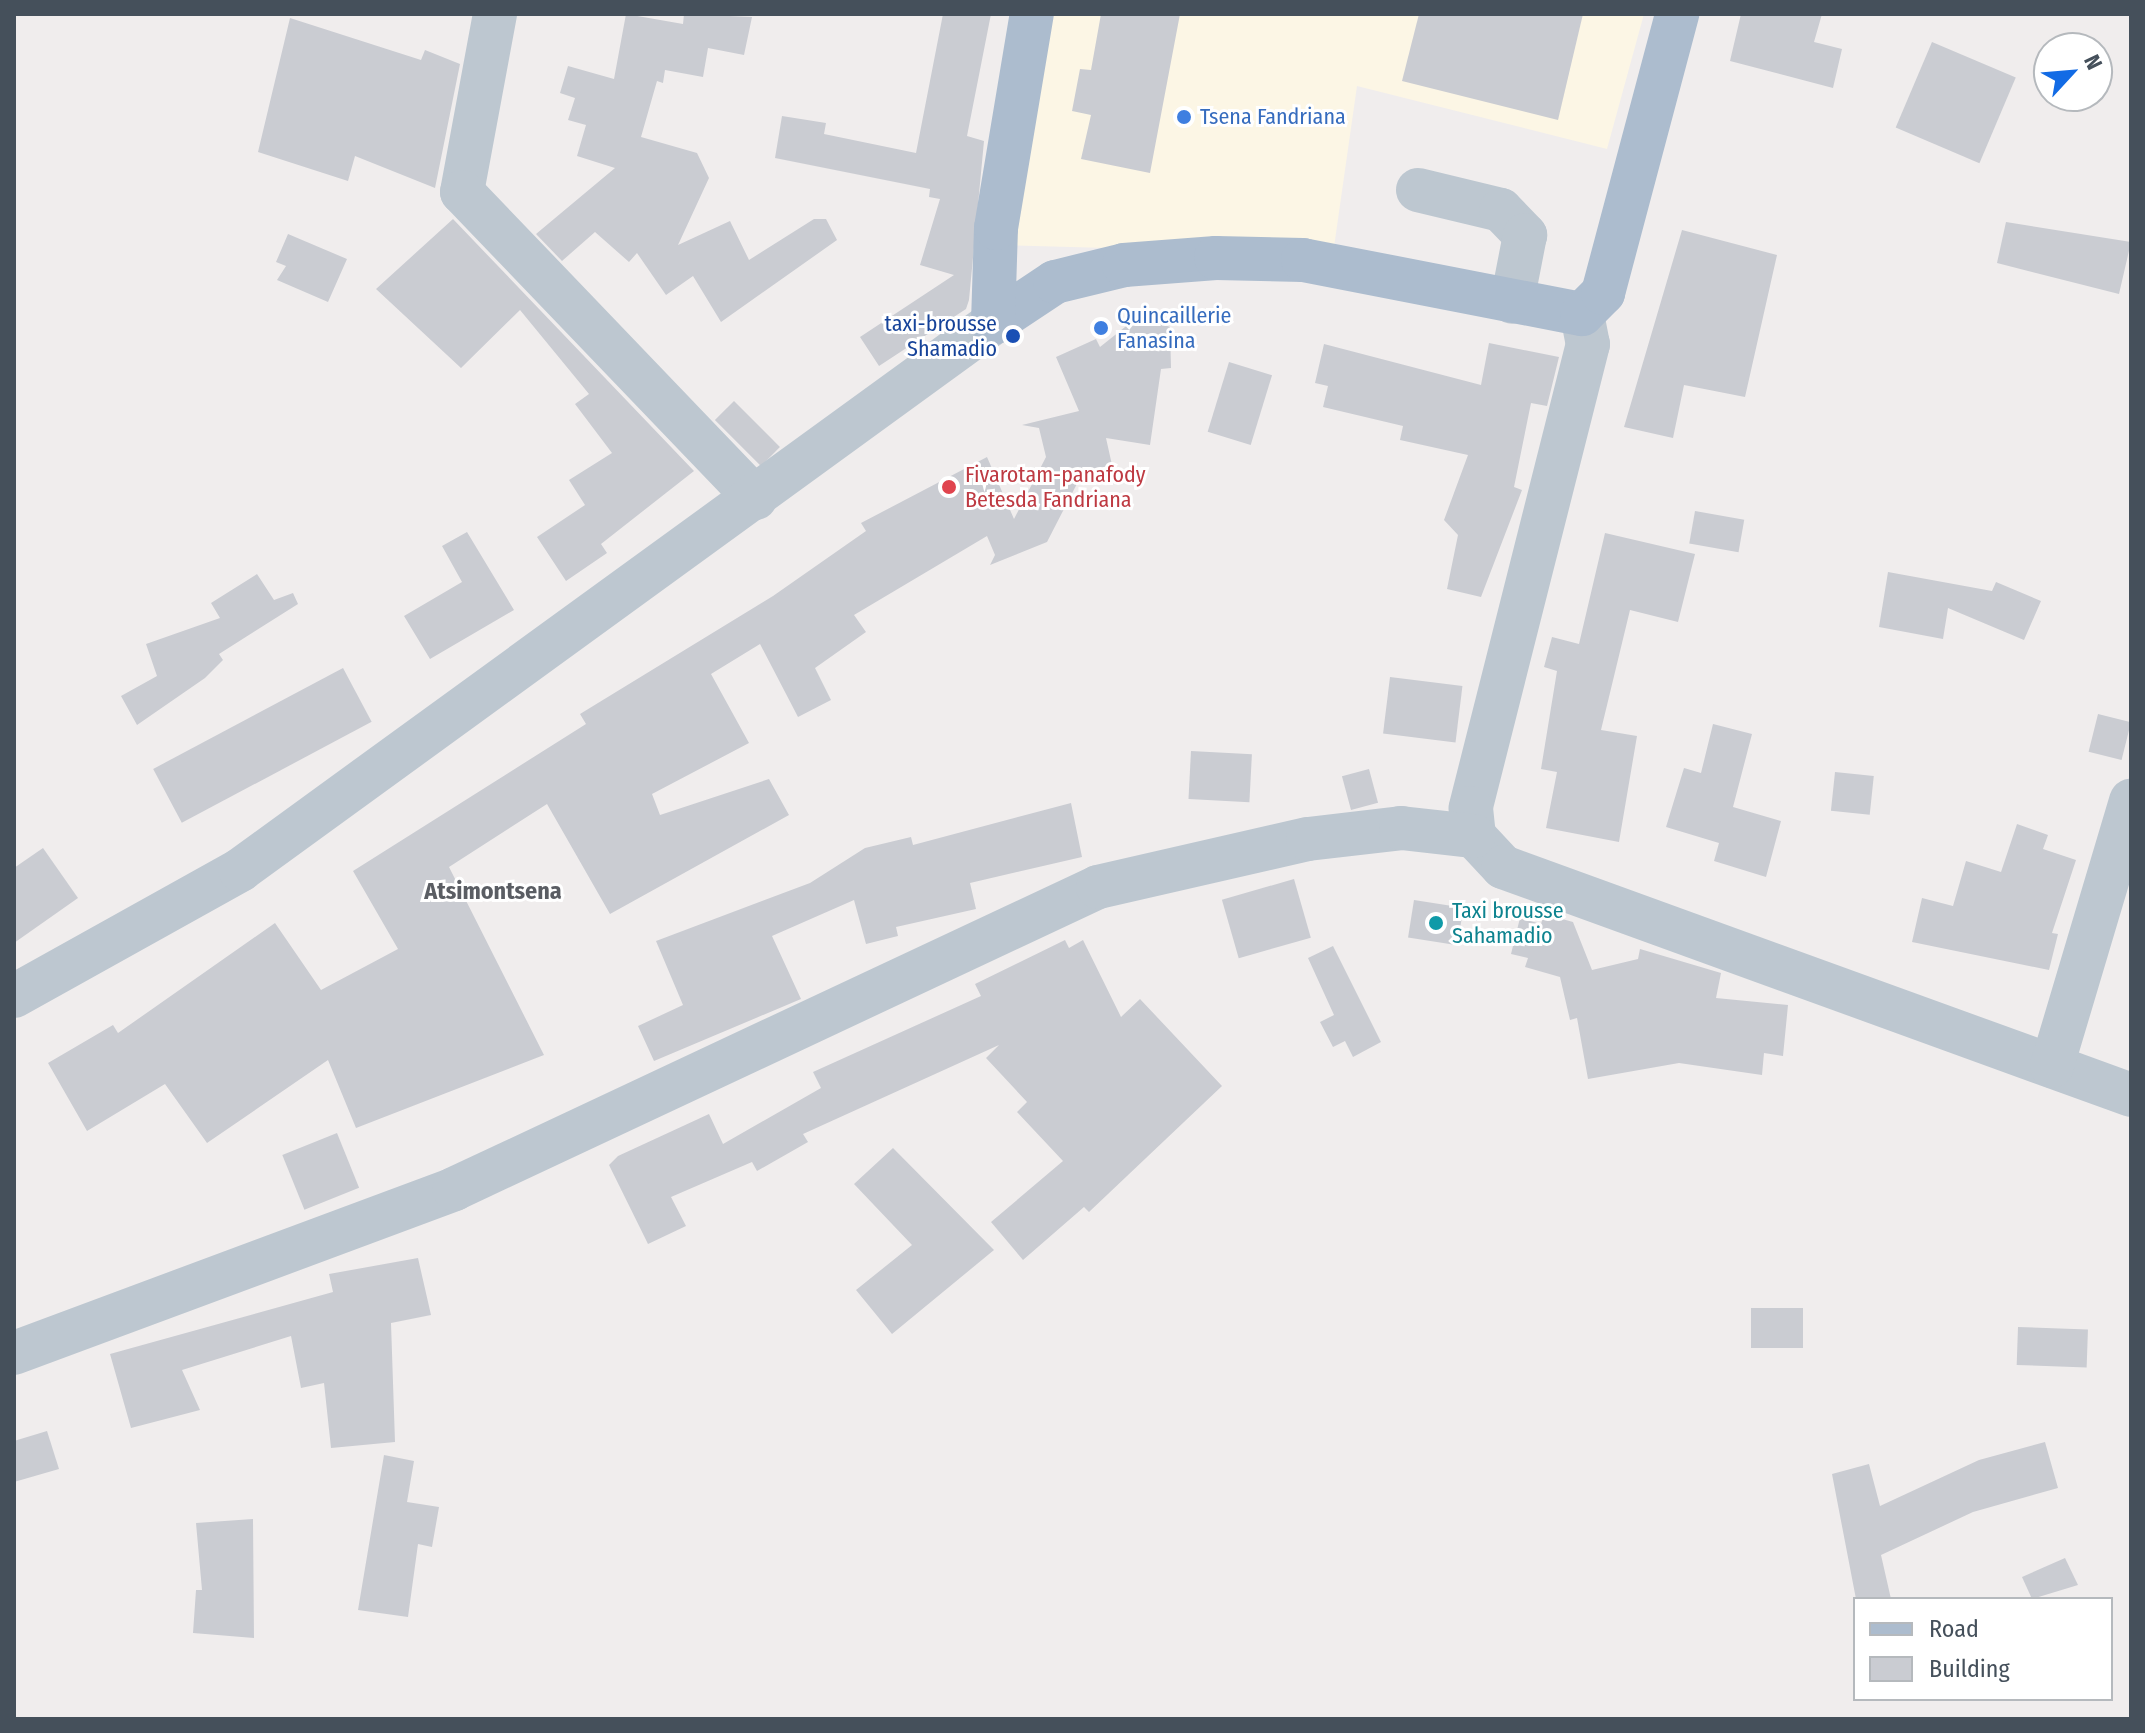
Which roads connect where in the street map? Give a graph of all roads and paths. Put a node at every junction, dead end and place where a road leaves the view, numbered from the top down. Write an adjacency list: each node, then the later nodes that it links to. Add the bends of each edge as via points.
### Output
1 (495, 14): 8 (street, via 462,192)
2 (1032, 14): 7 (main road, via 996,228)
3 (1677, 14): 6 (main road, via 1603,293)
4 (1418, 190): 5 (street, via 1501,210 1525,235)
5 (1512, 302): 6 (main road); 7 (main road, via 1303,260 1216,258 1124,265 1055,282)
6 (1582, 314): 10 (street, via 1588,344 1471,808)
7 (993, 323): 8 (street)
8 (755, 498): 11 (street, via 240,870)
9 (2131, 801): 12 (street)
10 (1474, 836): 12 (street, via 1503,867); 14 (street, via 1401,828 1308,839 1098,887 454,1189)
11 (14, 996)
12 (2052, 1066): 13 (street)
13 (2131, 1095)
14 (14, 1353)

